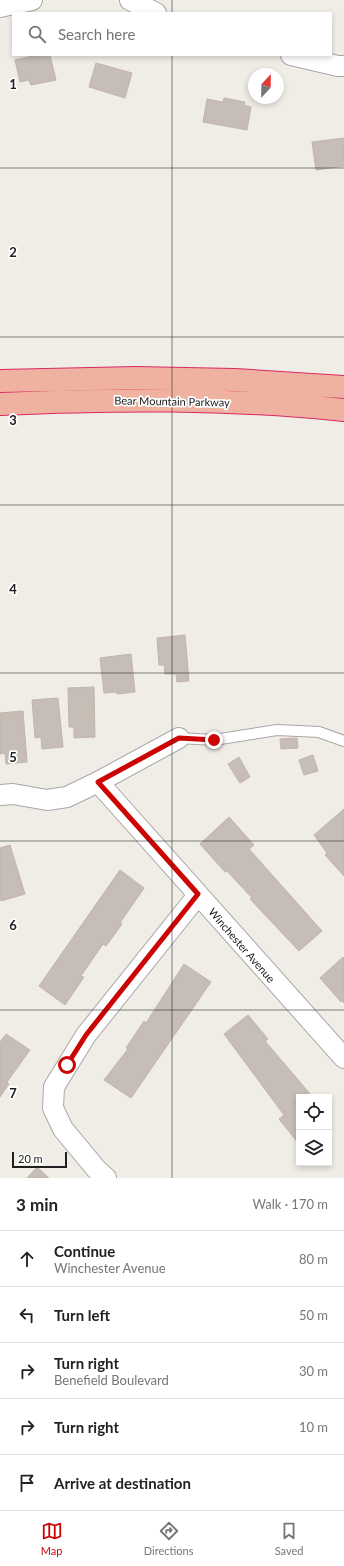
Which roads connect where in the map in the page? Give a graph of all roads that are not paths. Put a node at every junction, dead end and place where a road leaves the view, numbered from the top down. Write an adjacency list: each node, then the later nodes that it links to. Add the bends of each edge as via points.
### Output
1 (32, 0): 3 (street)
2 (130, 0): 4 (street)
3 (0, 7)
4 (154, 12)
5 (295, 56): 6 (street)
6 (344, 66)
7 (0, 381): 8 (highway, Bear Mountain Parkway, via 144,378 235,380)
8 (344, 387)
9 (0, 404): 10 (highway, Bear Mountain Parkway, via 182,400)
10 (344, 410)
11 (179, 738): 12 (lane, via 214,740 277,730 320,732); 13 (street)
12 (344, 741)
13 (98, 782): 14 (street, via 67,797 47,800 13,794); 15 (street, Winchester Avenue)
14 (0, 795)
15 (198, 894): 16 (street, Winchester Avenue); 17 (street, via 86,1035 54,1088 53,1108 63,1129)
16 (344, 1058)
17 (106, 1178)

